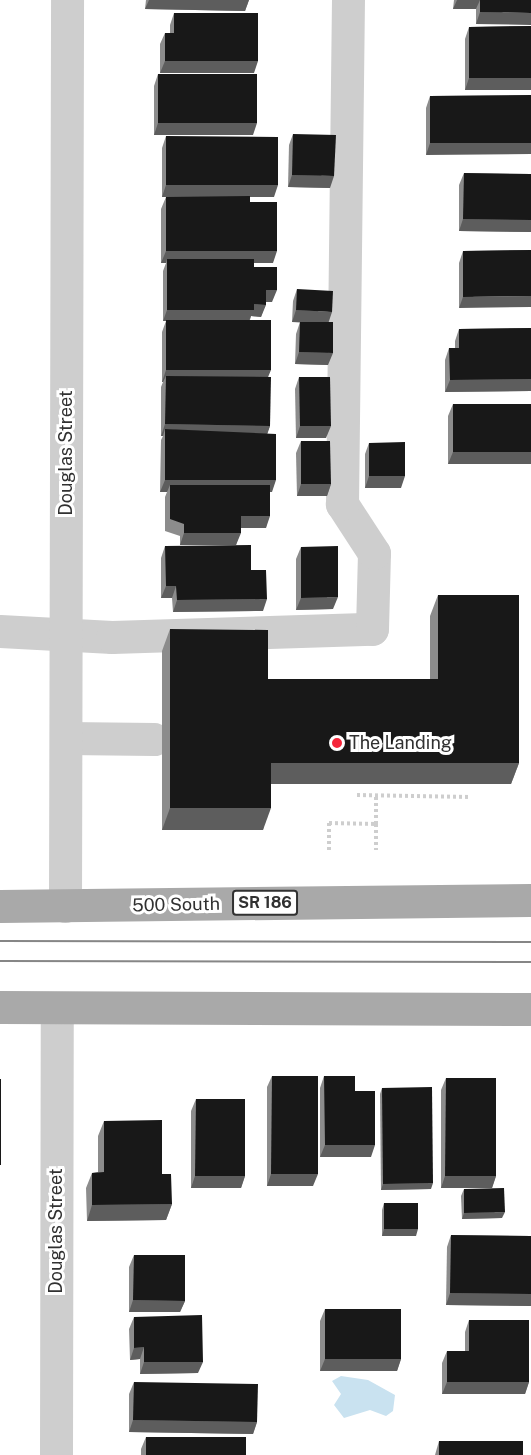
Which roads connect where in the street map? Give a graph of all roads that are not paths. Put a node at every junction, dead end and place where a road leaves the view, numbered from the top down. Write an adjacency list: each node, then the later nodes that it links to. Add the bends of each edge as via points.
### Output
1 (67, 0): 4 (street, Douglas Street)
2 (348, 0): 4 (street, via 342,504 374,553 372,629)
3 (0, 631): 4 (street)
4 (66, 634): 5 (street, Douglas Street)
5 (66, 738): 6 (street); 9 (street, Douglas Street)
6 (154, 739)
7 (531, 900): 9 (main road, 500 South / SR 186)
8 (0, 906): 9 (main road, 500 South / SR 186)
9 (65, 906)
10 (0, 1006): 11 (main road)
11 (57, 1008): 12 (main road); 13 (street, Douglas Street)
12 (531, 1009)
13 (56, 1455)

